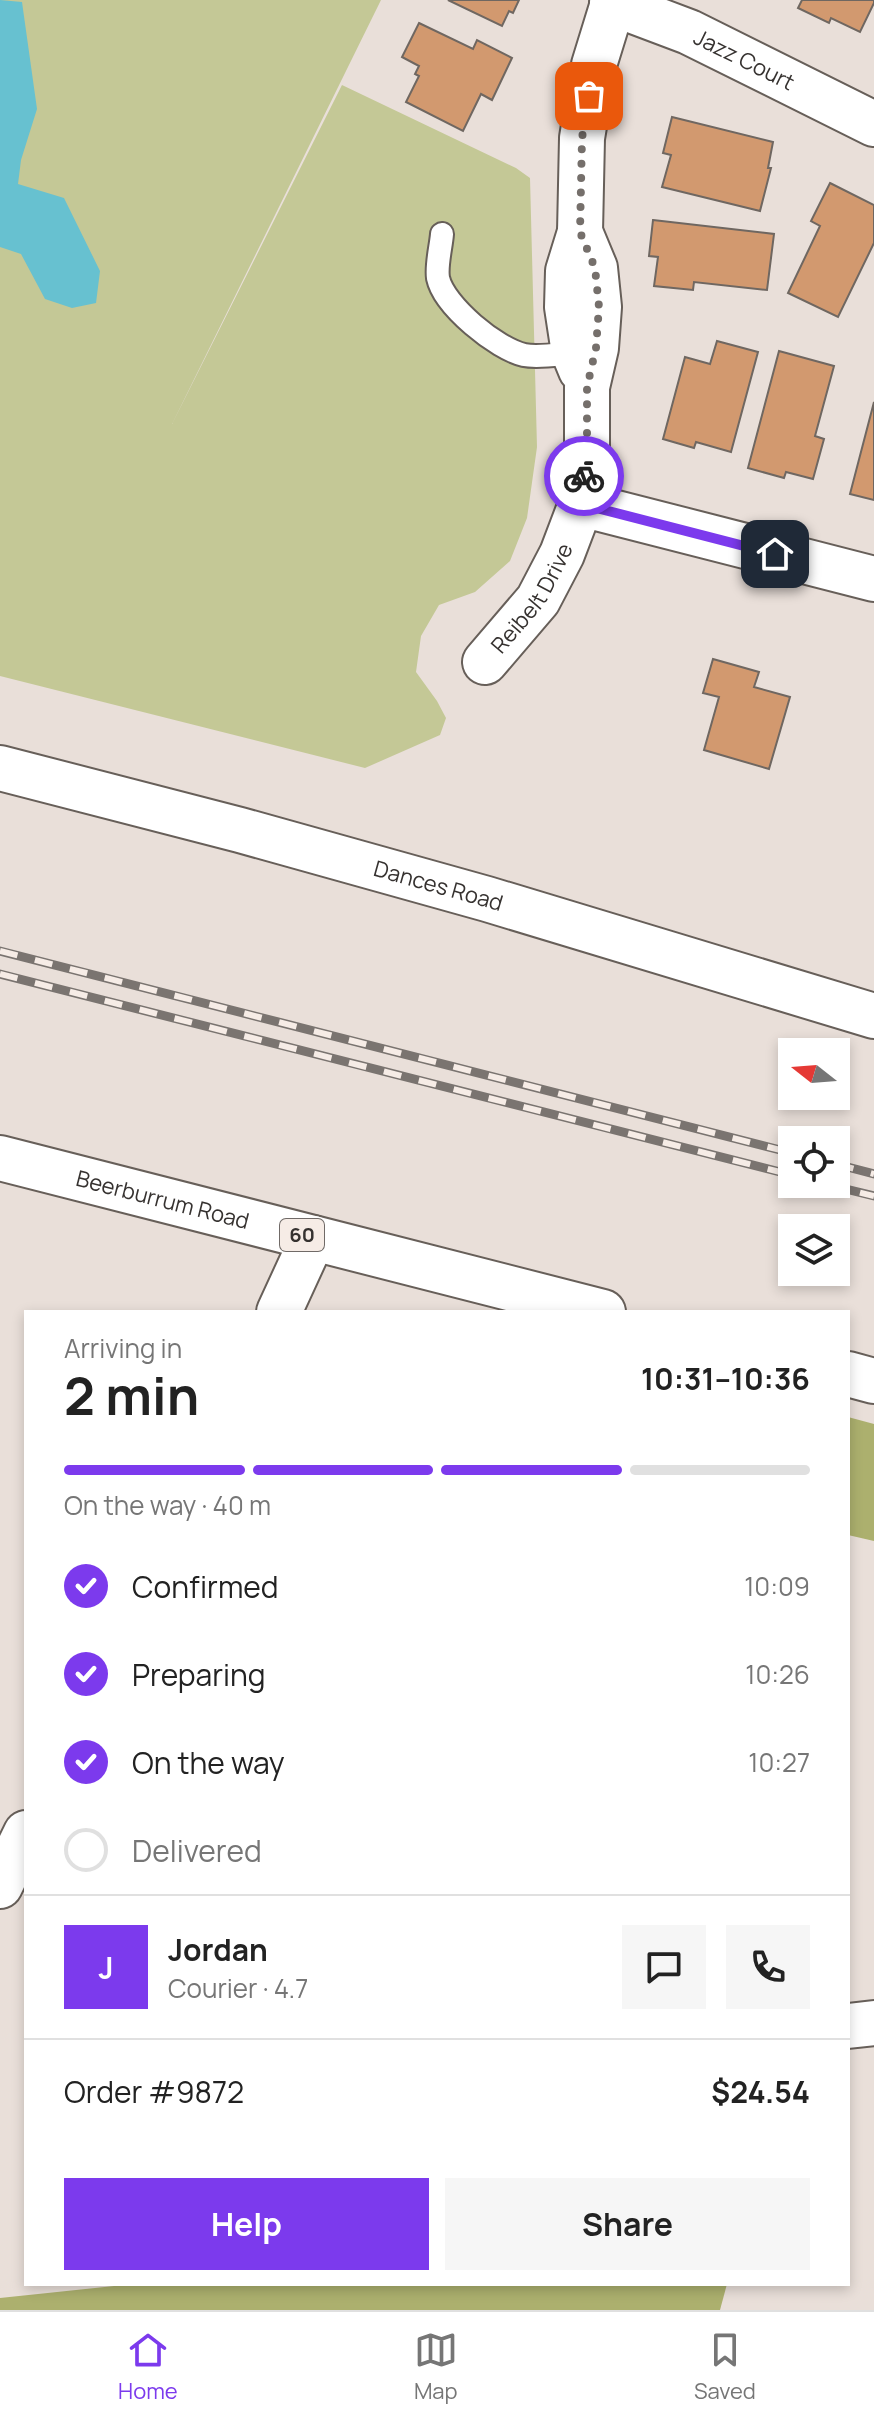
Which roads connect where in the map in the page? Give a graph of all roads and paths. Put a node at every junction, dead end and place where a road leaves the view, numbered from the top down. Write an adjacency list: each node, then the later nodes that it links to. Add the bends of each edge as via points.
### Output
1 (613, 2): 2 (street, Jazz Court, via 689,32); 4 (street, Reibelt Drive, via 594,65 582,138 580,232 568,271 567,307)
2 (874, 124)
3 (442, 234): 4 (lane, via 438,278 449,300 472,323 498,344)
4 (580, 370): 5 (street, Reibelt Drive, via 587,447)
5 (581, 504): 6 (street); 7 (street, Reibelt Drive, via 538,600)
6 (874, 579)
7 (485, 662)
8 (0, 768): 9 (street, Dances Road, via 473,895)
9 (874, 1016)
10 (0, 1158): 11 (street, Beerburrum Road / 60)
11 (313, 1238): 12 (street); 13 (street, Beerburrum Road / 60)
12 (280, 1310)
13 (595, 1310)
14 (850, 1375): 15 (street)
15 (874, 1381)
16 (24, 1837): 17 (street)
17 (0, 1886)
18 (874, 2023): 19 (street)
19 (850, 2026)

